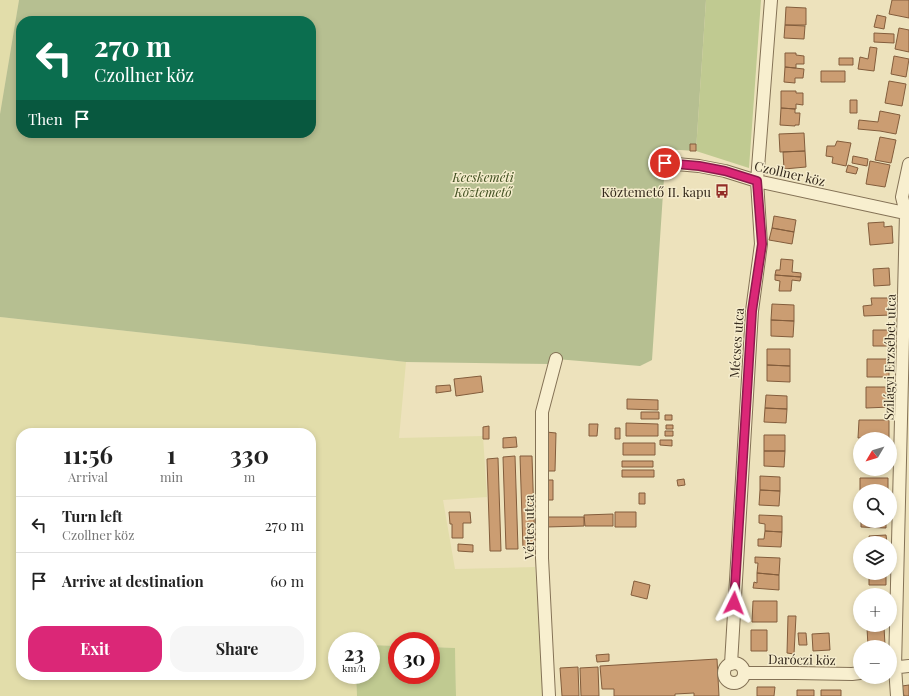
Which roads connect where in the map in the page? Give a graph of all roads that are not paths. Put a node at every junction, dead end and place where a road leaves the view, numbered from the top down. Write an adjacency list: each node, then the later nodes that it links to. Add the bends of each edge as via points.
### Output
1 (771, 0): 4 (street, Mécses utca)
2 (665, 163): 4 (street, Czollner köz, via 725,171)
3 (909, 164): 5 (street, Szilágyi Erzsébet utca, via 902,197)
4 (757, 181): 5 (street, Czollner köz); 8 (street, Mécses utca, via 762,244 752,311)
5 (908, 213): 7 (street, Szilágyi Erzsébet utca)
6 (556, 359): 14 (street, Vértes utca, via 542,412 542,558)
7 (894, 640)
8 (730, 664): 11 (street, via 738,664); 11 (street, Mécses utca, via 724,671 727,680 739,682)
9 (909, 666): 10 (street)
10 (897, 668)
11 (744, 673): 12 (street, Daróczi köz)
12 (853, 674)
13 (895, 684): 15 (street, Szilágyi Erzsébet utca)
14 (549, 696)
15 (897, 696)

